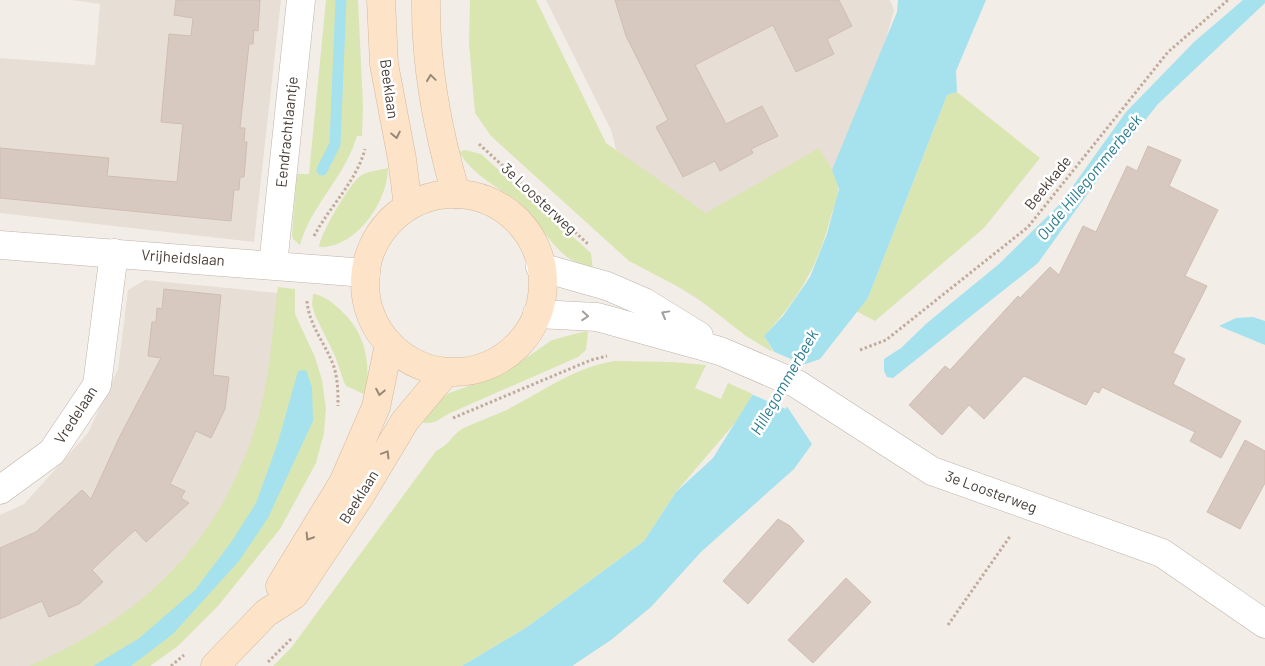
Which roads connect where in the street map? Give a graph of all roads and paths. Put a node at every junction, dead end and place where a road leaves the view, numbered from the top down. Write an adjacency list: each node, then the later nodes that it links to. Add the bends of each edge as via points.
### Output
1 (301, 0): 12 (street, Eendrachtlaantje)
2 (381, 0): 8 (main road, Beeklaan, one-way to 8, via 384,64)
3 (426, 0): 7 (main road, one-way to 3, via 431,76)
4 (1228, 0): 18 (path, Beekkade, via 1168,52 1028,227 886,340)
5 (477, 143): 10 (path, 3e Loosterweg)
6 (359, 169): 14 (path, via 322,220 314,237)
7 (456, 194): 8 (main road, via 431,197); 13 (main road, via 488,201 511,216 529,237)
8 (408, 206): 15 (main road, via 377,238)
9 (0, 245): 11 (street, Vrijheidslaan)
10 (594, 249)
11 (114, 253): 12 (street, Vrijheidslaan); 24 (street, Vredelaan, via 97,385 52,452)
12 (273, 265): 14 (street, Vrijheidslaan)
13 (540, 267): 16 (main road, via 542,291); 19 (street, 3e Loosterweg, one-way to 13, via 644,302 607,286)
14 (311, 268): 15 (street, Vrijheidslaan); 22 (path, via 308,315 334,366)
15 (366, 273): 17 (main road, via 370,311)
16 (536, 314): 19 (street, 3e Loosterweg, one-way to 19, via 597,317); 21 (main road, via 523,339 501,359 474,370)
17 (388, 344): 21 (main road, via 414,363); 26 (main road, Beeklaan, one-way to 26, via 376,407 343,483 298,554)
18 (860, 350)
19 (720, 351): 25 (street, 3e Loosterweg, via 797,384 932,471)
20 (591, 360): 23 (path)
21 (445, 372): 26 (main road, Beeklaan, one-way to 21, via 294,594 356,503 405,421)
22 (338, 388)
23 (450, 419)
24 (0, 490)
25 (1031, 506): 27 (street, 3e Loosterweg, via 1162,552); 28 (path)
26 (266, 613): 29 (main road, Beeklaan)
27 (1265, 624)
28 (948, 625)
29 (215, 666)

